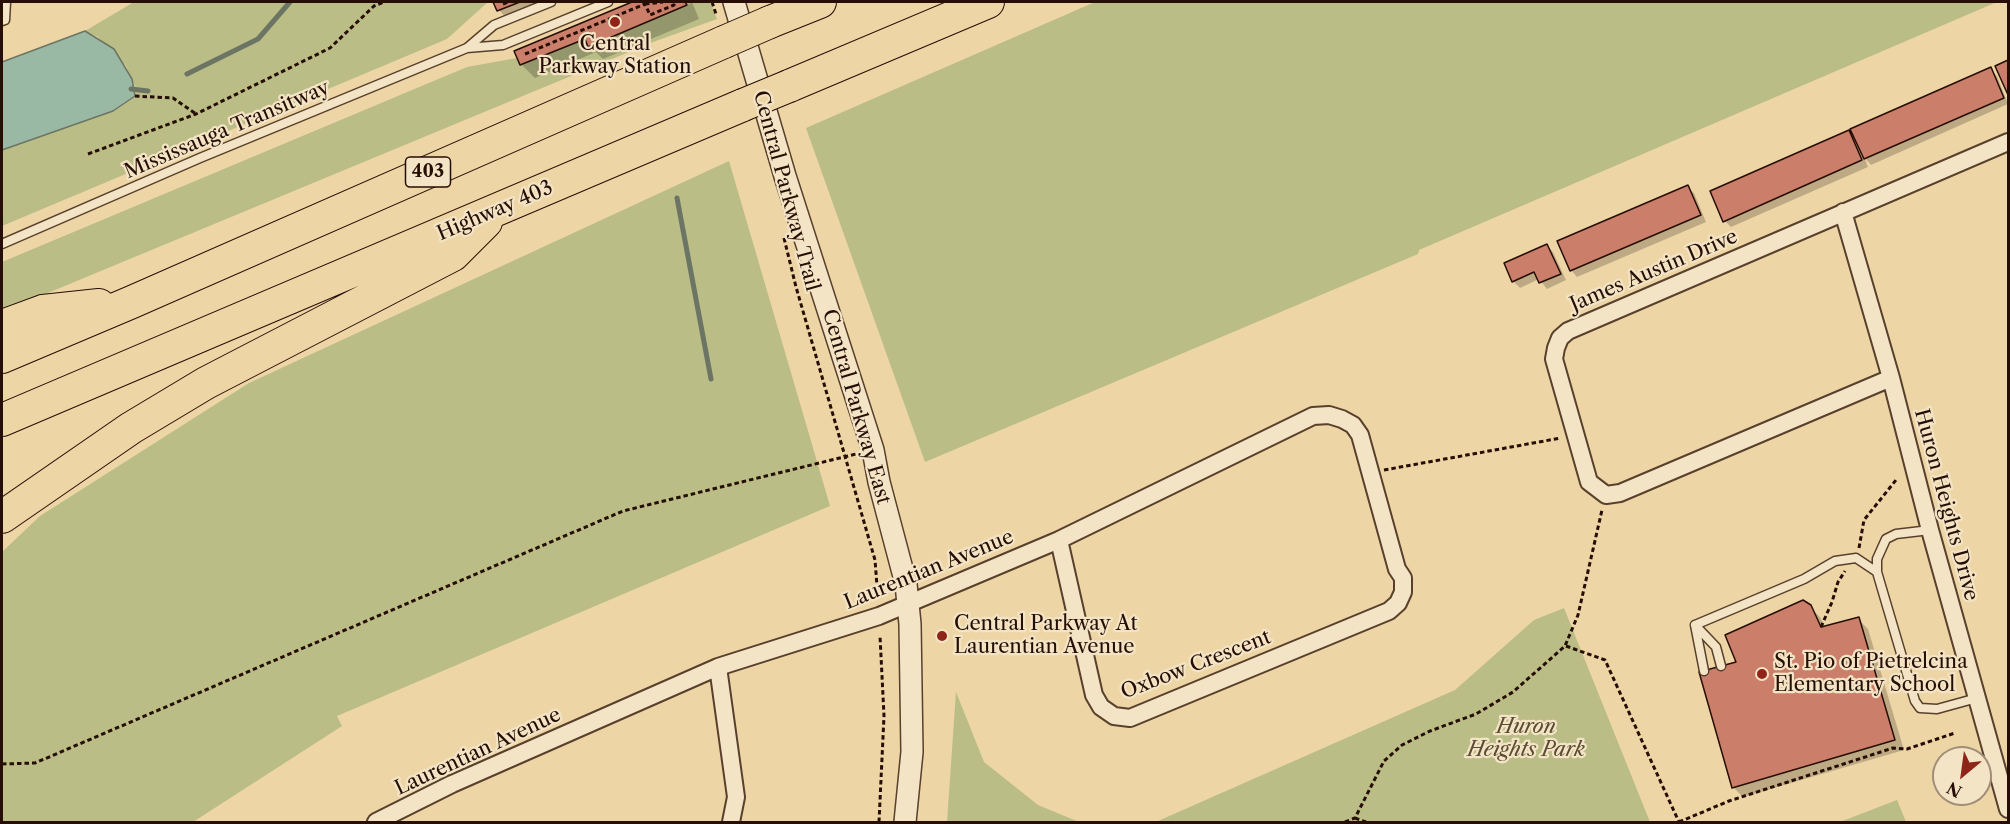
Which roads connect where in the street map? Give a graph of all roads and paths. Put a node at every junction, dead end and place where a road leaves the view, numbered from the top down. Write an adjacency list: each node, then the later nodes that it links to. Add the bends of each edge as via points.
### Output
1 (6, 2): 14 (lane)
2 (384, 2): 19 (path, via 374,6 330,48)
3 (508, 2): 12 (path)
4 (551, 2): 16 (lane, Mississauga Transitway, via 494,25)
5 (609, 2): 16 (lane, Mississauga Transitway, via 503,45)
6 (663, 2): 13 (path)
7 (676, 2): 13 (path, via 650,15)
8 (712, 2): 15 (path)
9 (734, 2): 32 (street, Central Parkway East)
10 (820, 2): 15 (highway, 403, bridge, via 770,22)
11 (988, 2): 22 (highway, Highway 403, bridge)
12 (503, 3)
13 (645, 4): 17 (path)
14 (2, 21)
15 (720, 28): 26 (highway, 403)
16 (467, 48): 25 (lane, Mississauga Transitway)
17 (525, 54)
18 (135, 96): 19 (path, via 173,99)
19 (196, 114): 21 (path)
20 (2008, 142): 23 (street, James Austin Drive)
21 (88, 154)
22 (500, 209): 30 (highway, Highway 403); 36 (highway, via 453,255 206,383 131,428)
23 (1843, 212): 29 (street, Huron Heights Drive); 31 (street, James Austin Drive, via 1568,330 1560,338 1554,359)
24 (782, 230): 33 (path, Central Parkway Trail)
25 (2, 244)
26 (132, 302): 27 (highway, via 43,311); 28 (highway, 403)
27 (2, 326)
28 (2, 357)
29 (1891, 378): 35 (street, via 1620,493); 37 (street, Huron Heights Drive)
30 (2, 420)
31 (1574, 434): 34 (path); 35 (street, James Austin Drive, via 1589,482)
32 (873, 450): 33 (path); 42 (street, Central Parkway East)
33 (846, 456): 41 (path, Central Parkway Trail, via 875,560); 51 (path, via 623,511 35,763)
34 (1371, 472): 38 (street, Laurentian Avenue, via 1360,435 1353,426 1329,415 1313,416); 39 (street, Laurentian Avenue)
35 (1606, 495): 45 (path, via 1578,615)
36 (2, 517)
37 (1930, 530): 40 (lane, via 1886,539 1877,559); 49 (street, Huron Heights Drive)
38 (1059, 540): 39 (street, Oxbow Crescent, via 1095,695 1114,716 1130,718 1389,611 1403,592); 42 (street, Laurentian Avenue)
39 (1398, 569)
40 (1877, 572): 43 (lane, via 1856,558 1835,561 1804,579); 49 (lane, via 1920,708 1936,709)
41 (878, 599)
42 (908, 603): 47 (street, Laurentian Avenue); 57 (street, Central Parkway East, via 912,752)
43 (1695, 625): 46 (lane, via 1716,647); 48 (lane)
44 (880, 636): 56 (path, via 884,716)
45 (1565, 646): 53 (path, via 1513,692 1476,714 1402,745 1384,761); 60 (path, via 1605,660)
46 (1721, 666)
47 (718, 667): 54 (street, Laurentian Avenue, via 452,784); 55 (street, via 735,797)
48 (1704, 671)
49 (1977, 698): 52 (street, Huron Heights Drive)
50 (1955, 733): 60 (path, via 1907,749 1893,748 1729,801)
51 (2, 764)
52 (2008, 809)
53 (1355, 818): 58 (path); 59 (path)
54 (376, 822)
55 (730, 822)
56 (879, 822)
57 (905, 822)
58 (1345, 822)
59 (1366, 822)
60 (1679, 822)

